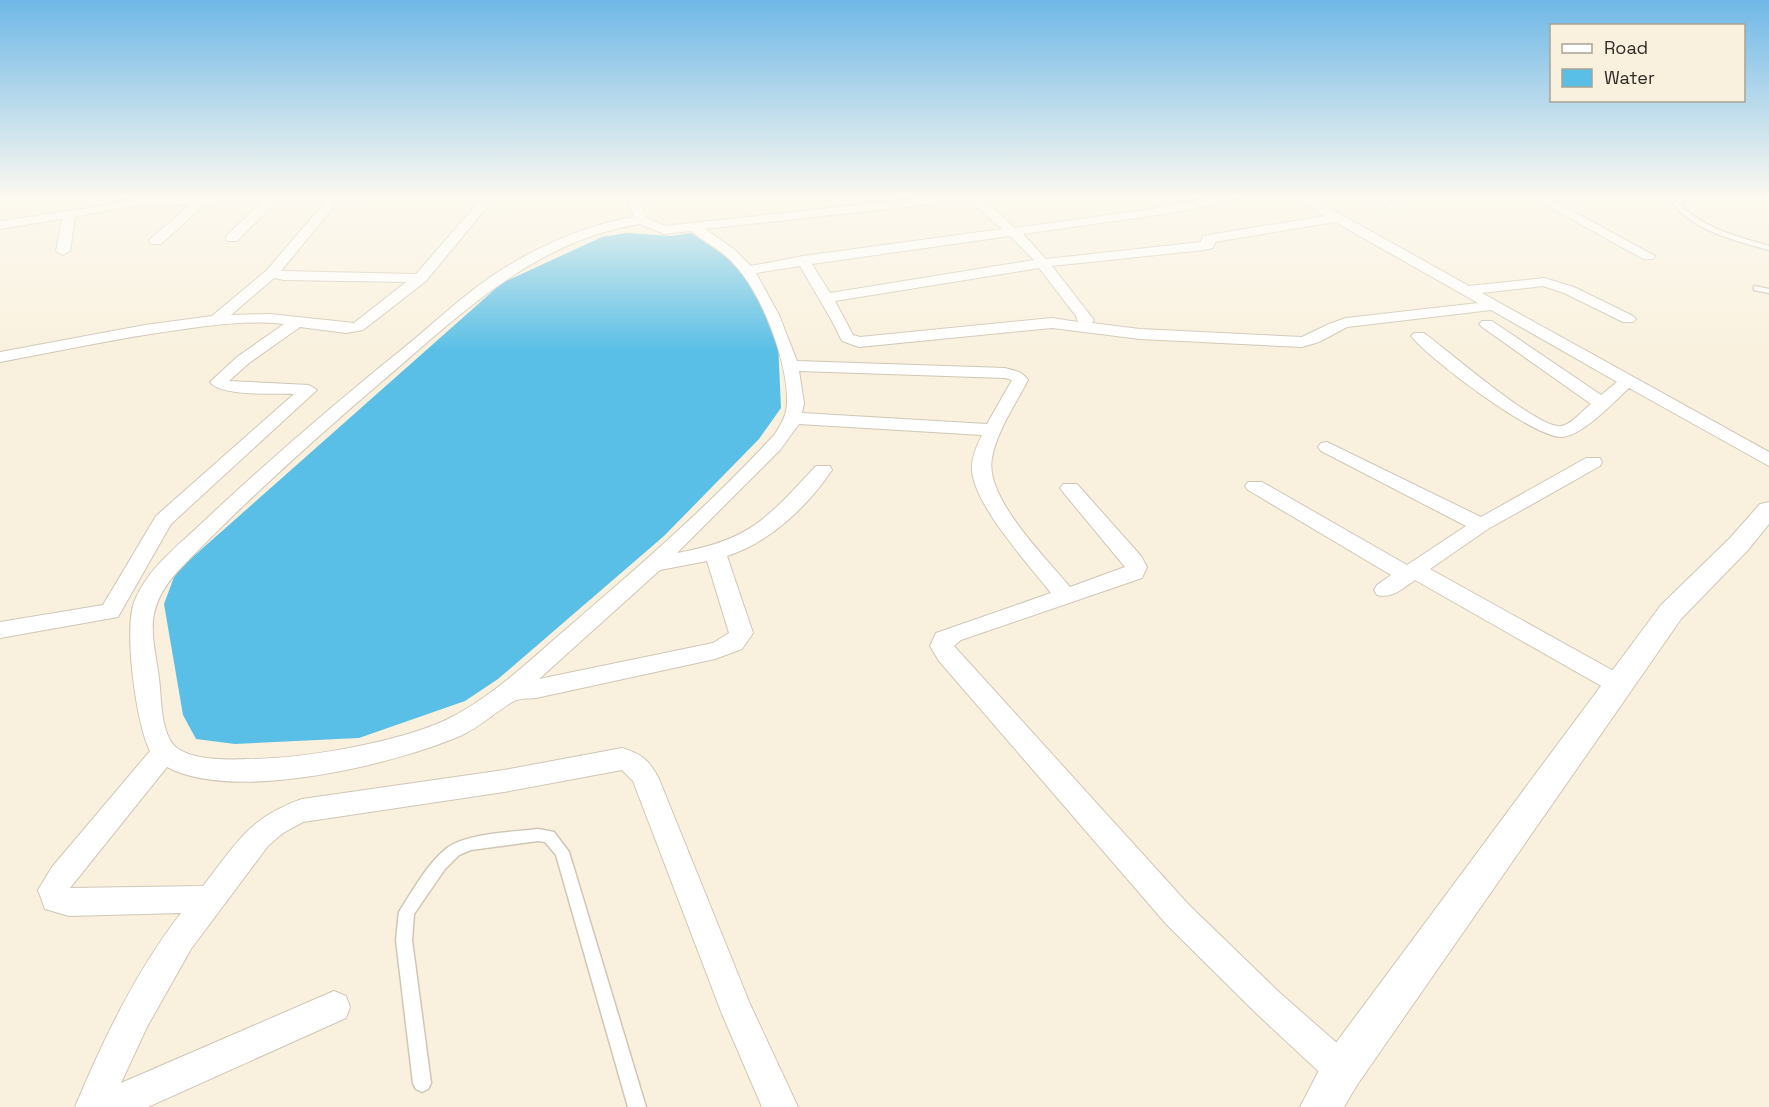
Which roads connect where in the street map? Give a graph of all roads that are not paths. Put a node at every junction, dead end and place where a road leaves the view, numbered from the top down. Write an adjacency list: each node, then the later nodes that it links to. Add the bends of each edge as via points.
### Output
1 (64, 248): 11 (street)
2 (293, 248): 16 (street)
3 (447, 248): 17 (street)
4 (555, 248): 51 (street, via 491,283 244,494 166,570 146,599 140,621 149,705)
5 (722, 248): 15 (street)
6 (896, 248): 13 (street)
7 (1029, 248): 14 (street)
8 (1188, 248): 14 (street)
9 (1393, 248): 19 (street)
10 (1632, 248): 12 (street)
11 (63, 251)
12 (1648, 256)
13 (803, 260): 15 (street); 21 (street)
14 (1043, 263): 21 (street); 27 (street, via 1083,315)
15 (747, 271): 30 (street, via 780,334)
16 (272, 273): 17 (street); 24 (street)
17 (421, 278): 25 (street, via 358,327)
18 (1757, 288): 20 (lane)
19 (1467, 290): 22 (street); 23 (street, via 1544,282)
20 (1769, 291)
21 (827, 298): 27 (street, via 847,338 859,342 1036,324)
22 (1494, 306): 27 (street, via 1346,323 1302,342 1140,334); 31 (street)
23 (1628, 319)
24 (217, 320): 25 (street, via 270,318); 29 (street)
25 (297, 322): 48 (street, via 218,382 226,386 309,390 163,520 110,612)
26 (1487, 324): 32 (street)
27 (1084, 326)
28 (1419, 336): 32 (street, via 1513,409 1548,429 1565,432)
29 (0, 357)
30 (790, 366): 33 (street); 34 (street, via 1012,374 1020,380)
31 (1627, 382): 32 (street); 36 (street)
32 (1601, 404)
33 (794, 418): 34 (street); 44 (street, via 784,434)
34 (994, 430): 47 (street, via 981,470 985,485 1002,514)
35 (1327, 447): 42 (street)
36 (1769, 460)
37 (1593, 462): 42 (street)
38 (823, 470): 43 (street, via 765,528)
39 (1255, 486): 45 (street)
40 (1070, 488): 47 (street, via 1136,567 1127,576)
41 (1769, 509): 49 (street, via 1671,612)
42 (1481, 525): 45 (street)
43 (715, 552): 44 (street); 50 (street, via 741,633 730,646)
44 (651, 565): 50 (street)
45 (1411, 572): 46 (street); 49 (street)
46 (1385, 590)
47 (1065, 596): 54 (street, via 953,634 944,639 942,646 1178,915)
48 (0, 630)
49 (1619, 685): 54 (street)
50 (508, 692): 51 (street, via 475,717 449,729 342,759 283,769 218,770 186,764)
51 (164, 752): 52 (street, via 53,890 56,899 69,902)
52 (210, 899): 56 (street, via 180,939 135,1015); 59 (street, via 258,837 286,816 622,759 633,762 646,779 738,1014)
53 (334, 1007): 57 (street)
54 (1342, 1070): 60 (street)
55 (422, 1083): 58 (lane, via 404,940 407,912 440,864 454,851 469,844 549,836 562,852)
56 (93, 1107)
57 (108, 1107)
58 (637, 1107)
59 (780, 1107)
60 (1321, 1107)

